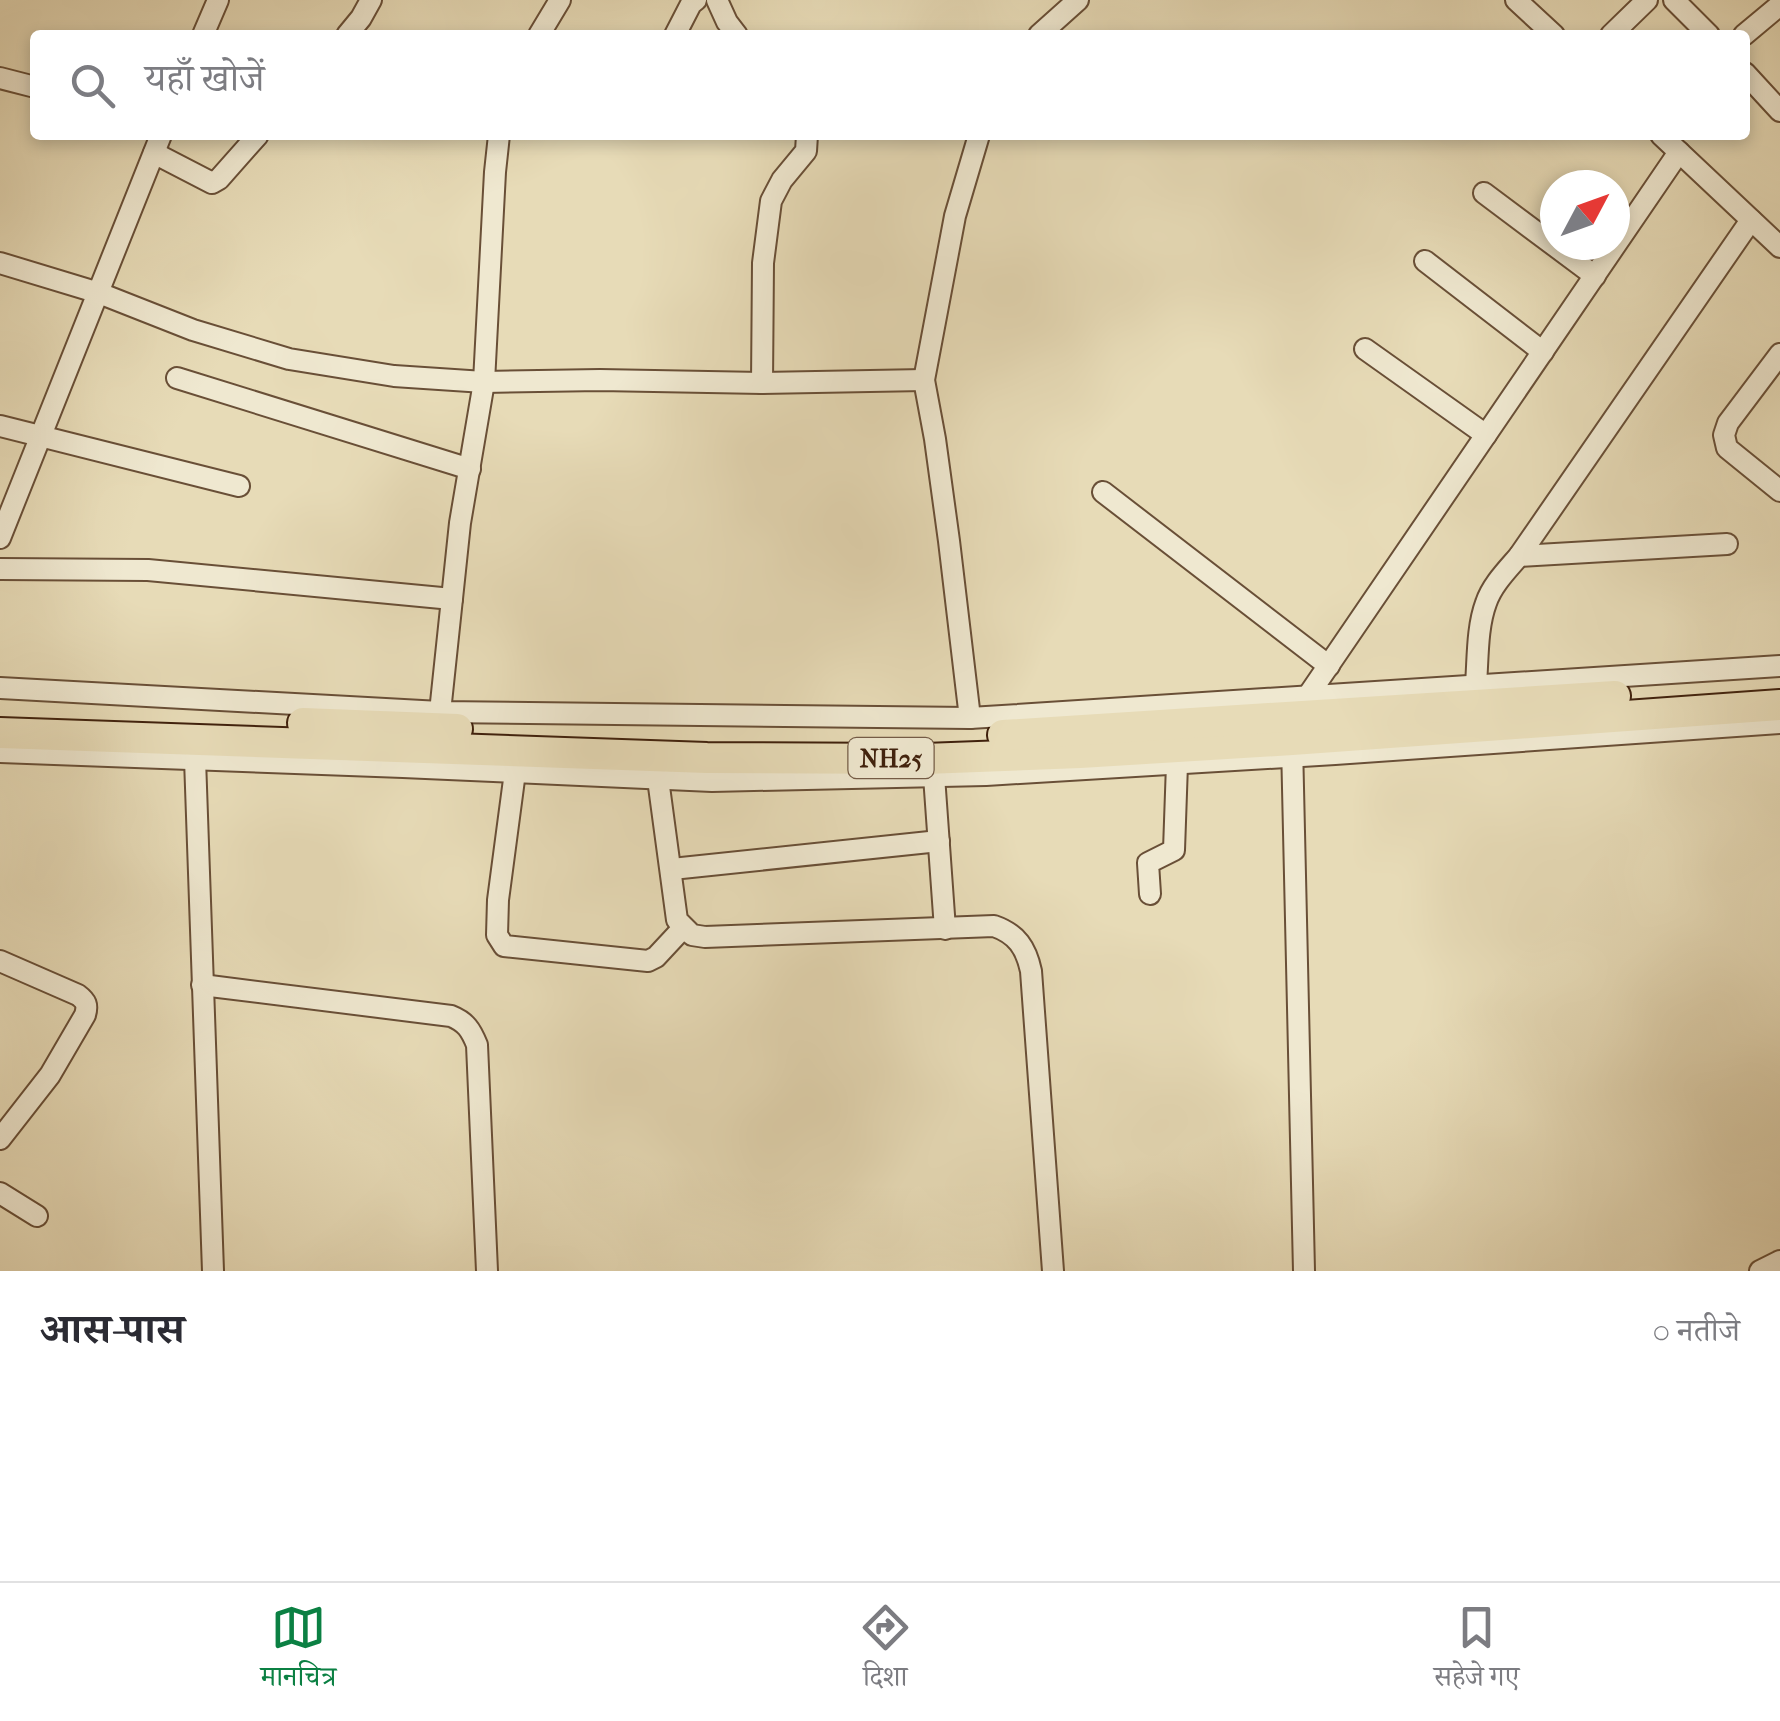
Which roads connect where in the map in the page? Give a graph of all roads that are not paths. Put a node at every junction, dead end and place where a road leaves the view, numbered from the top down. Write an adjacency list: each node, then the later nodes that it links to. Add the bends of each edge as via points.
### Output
1 (218, 0): 11 (street)
2 (371, 0): 12 (street)
3 (560, 0): 13 (street)
4 (696, 0): 14 (street)
5 (717, 0): 15 (street)
6 (1078, 0): 16 (street)
7 (1516, 0): 17 (street)
8 (1647, 0): 18 (street)
9 (1674, 0): 19 (street)
10 (1780, 5): 20 (street)
11 (205, 30)
12 (351, 30)
13 (542, 30)
14 (677, 30)
15 (733, 30)
16 (1045, 30)
17 (1549, 30)
18 (1616, 30)
19 (1704, 30)
20 (1750, 30)
21 (0, 78): 23 (street)
22 (1750, 79): 24 (street)
23 (30, 86)
24 (1780, 112)
25 (254, 140): 30 (street, via 212,182)
26 (498, 140): 44 (street)
27 (806, 140): 45 (street, via 806,151 771,202)
28 (978, 140): 43 (street, via 955,216)
29 (1666, 140): 31 (street)
30 (158, 144): 38 (street)
31 (1679, 152): 33 (street); 37 (street)
32 (1484, 193): 37 (street)
33 (1751, 220): 34 (street); 55 (street)
34 (1780, 248)
35 (1425, 261): 40 (street)
36 (0, 262): 38 (street)
37 (1595, 276): 40 (street)
38 (99, 293): 44 (street, via 288,359); 47 (street)
39 (1366, 349): 48 (street)
40 (1543, 352): 48 (street)
41 (1780, 354): 51 (street, via 1724,436 1727,448)
42 (177, 378): 49 (street)
43 (924, 380): 45 (street); 66 (street)
44 (484, 382): 45 (street); 49 (street)
45 (762, 383)
46 (0, 426): 47 (street)
47 (41, 435): 50 (street); 53 (street)
48 (1486, 435): 58 (street)
49 (470, 469): 57 (street)
50 (239, 486)
51 (1780, 491)
52 (1104, 492): 58 (street)
53 (0, 538)
54 (1727, 544): 55 (street)
55 (1519, 556): 60 (street, via 1486,601)
56 (0, 569): 57 (street, via 148,570)
57 (452, 599): 64 (street)
58 (1329, 666): 68 (street)
59 (1780, 666): 60 (street)
60 (1476, 684): 68 (street)
61 (1780, 684): 68 (highway, NH25)
62 (0, 688): 64 (street)
63 (1780, 705): 68 (highway, NH25)
64 (440, 712): 66 (street)
65 (0, 713): 68 (highway, NH25, via 734,738)
66 (970, 718): 68 (street)
67 (1780, 723): 68 (street)
68 (1296, 727): 69 (highway, NH25, via 1080,753 925,758 727,758); 72 (street); 90 (street)
69 (0, 733)
70 (0, 752): 71 (street)
71 (195, 759): 73 (street); 82 (street)
72 (1177, 764): 74 (street); 78 (street, via 1174,850 1148,863)
73 (514, 772): 75 (street); 79 (street, via 498,900 497,934 504,946 648,960)
74 (934, 776): 75 (street); 76 (street)
75 (658, 779): 77 (street)
76 (939, 842): 77 (street); 80 (street)
77 (672, 869): 79 (street)
78 (1150, 894)
79 (683, 928): 80 (street, via 705,938)
80 (945, 928): 89 (street, via 994,926 1026,952)
81 (0, 962): 83 (street, via 78,995 87,1006 50,1075)
82 (202, 986): 87 (street); 88 (street, via 463,1021 477,1045)
83 (0, 1139)
84 (0, 1193): 85 (street)
85 (37, 1216)
86 (1780, 1261): 91 (street)
87 (213, 1271)
88 (487, 1271)
89 (1053, 1271)
90 (1304, 1271)
91 (1760, 1271)

